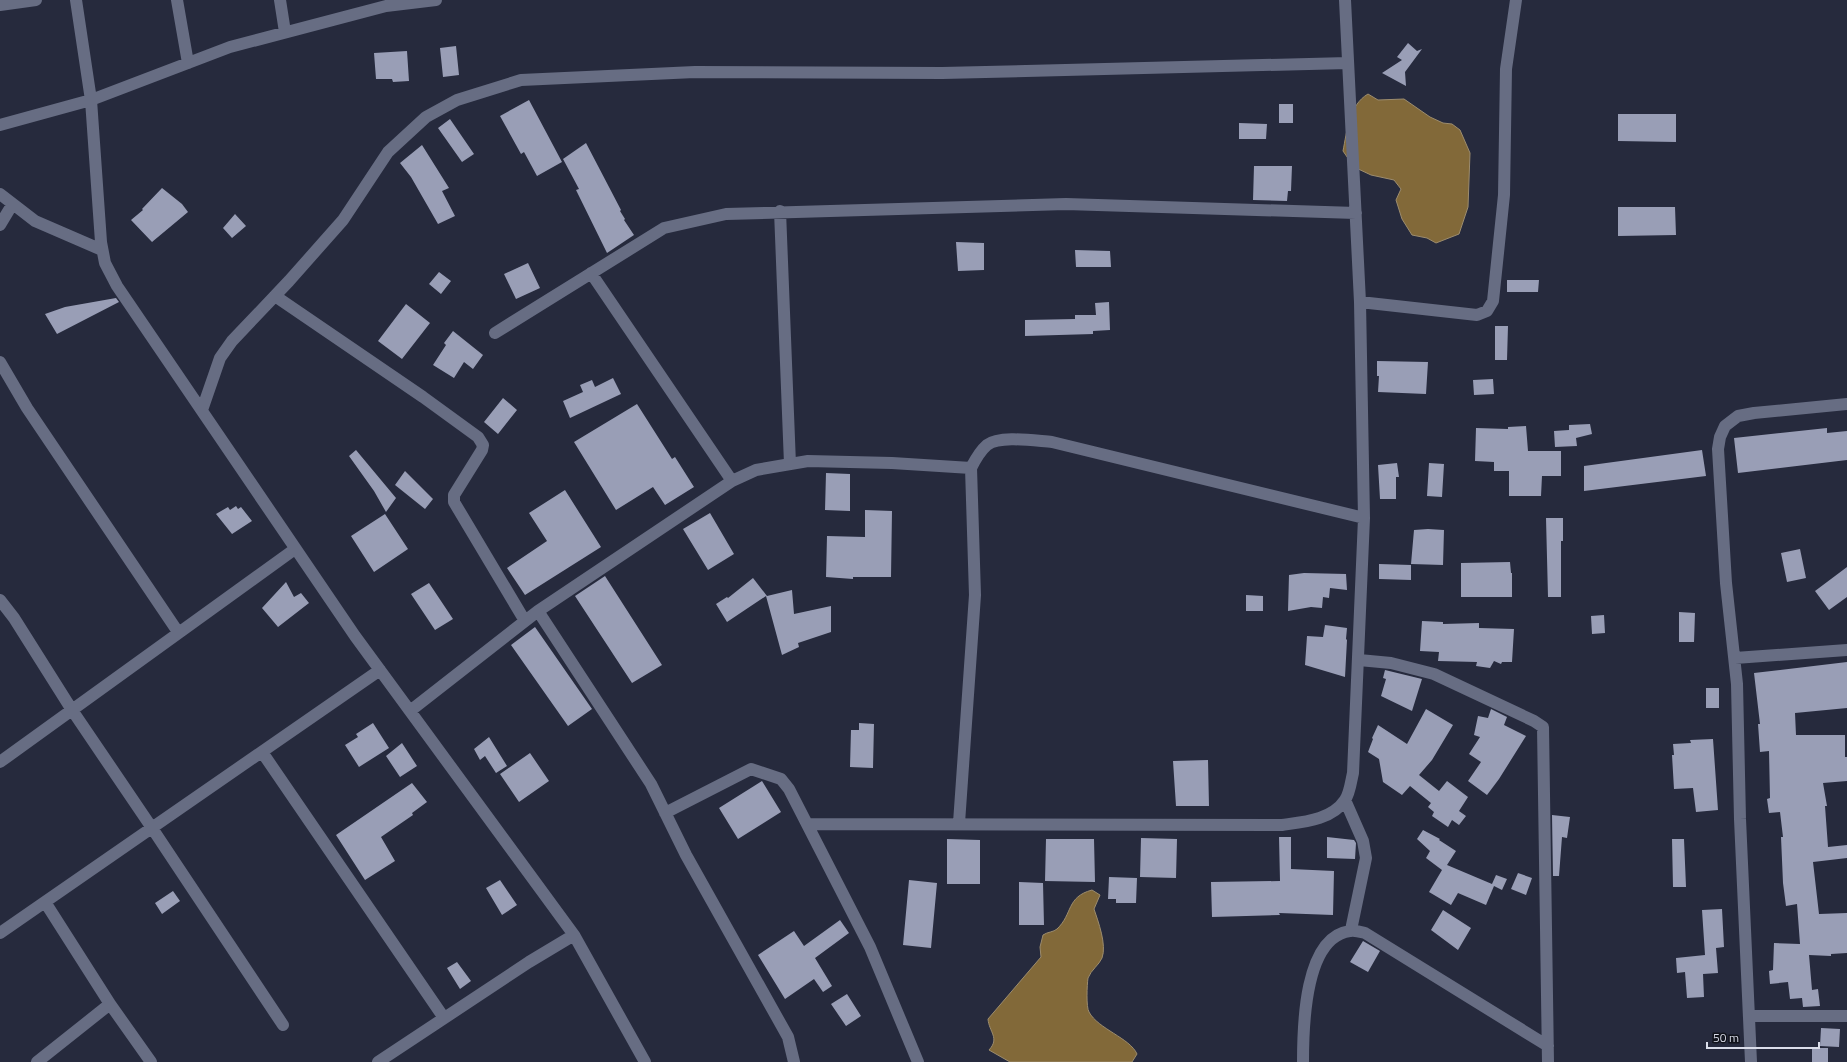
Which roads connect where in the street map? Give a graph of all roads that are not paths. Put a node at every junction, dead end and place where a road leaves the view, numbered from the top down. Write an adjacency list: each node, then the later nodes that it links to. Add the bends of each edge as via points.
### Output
1 (36, 0): 9 (street)
2 (76, 0): 13 (street)
3 (177, 0): 11 (street)
4 (280, 0): 10 (street)
5 (436, 0): 8 (street)
6 (1345, 0): 12 (street)
7 (1516, 0): 23 (street, via 1506,69 1504,195 1493,301 1487,311 1477,315)
8 (386, 3): 10 (street)
9 (0, 5)
10 (285, 32): 11 (street, via 230,47)
11 (188, 63): 13 (street)
12 (1348, 63): 18 (street); 22 (street, via 942,73 695,72 521,80 457,100 426,117 388,152 343,220)
13 (91, 100): 14 (street); 20 (street)
14 (0, 125)
15 (0, 194): 16 (street)
16 (12, 205): 19 (street); 20 (street, via 35,221)
17 (780, 211): 18 (street, via 1066,204); 21 (street, via 726,214 664,228); 28 (street)
18 (1356, 213): 23 (street)
19 (0, 225)
20 (102, 250): 27 (street, via 105,263 117,286)
21 (591, 273): 24 (street); 30 (street)
22 (275, 296): 27 (street, via 232,341 220,358); 35 (street, via 478,437 483,445 482,450 454,495 454,502)
23 (1360, 302): 31 (street)
24 (495, 333)
25 (0, 362): 36 (street, via 27,408)
26 (1847, 404): 38 (street, via 1738,416 1725,426 1720,437 1718,449 1721,514)
27 (202, 410): 32 (street)
28 (790, 464): 29 (street, via 816,461); 30 (street, via 756,470)
29 (971, 468): 31 (street, via 988,444 1012,439 1052,442); 47 (street, via 975,595)
30 (732, 481): 34 (street)
31 (1364, 518): 39 (street)
32 (296, 548): 36 (street); 40 (street)
33 (0, 600): 41 (street)
34 (538, 611): 35 (street); 46 (street, via 599,706 629,747)
35 (525, 621): 42 (street)
36 (178, 632): 41 (street)
37 (1847, 650): 38 (street)
38 (1735, 658): 55 (street)
39 (1359, 660): 45 (street, via 1353,773); 59 (street, via 1391,663 1434,674 1543,727)
40 (380, 670): 42 (street); 43 (street)
41 (72, 710): 44 (street); 49 (street)
42 (410, 711): 53 (street)
43 (262, 752): 49 (street); 57 (street)
44 (0, 762)
45 (1345, 800): 47 (street, via 1332,812 1314,820 1282,825); 51 (street, via 1363,841 1366,858)
46 (665, 813): 48 (street, via 752,769 781,779); 64 (street, via 788,1037)
47 (959, 823): 48 (street)
48 (807, 824): 65 (street, via 870,947)
49 (152, 828): 50 (street); 58 (street)
50 (45, 902): 52 (street); 54 (street)
51 (1351, 930): 59 (street, via 1365,933); 66 (street, via 1329,941 1319,956 1311,976 1304,1016)
52 (0, 933)
53 (574, 935): 57 (street); 63 (street)
54 (110, 1004): 60 (street); 61 (street)
55 (1749, 1016): 56 (street); 68 (street)
56 (1847, 1016)
57 (444, 1018): 62 (street)
58 (282, 1025)
59 (1548, 1046): 67 (street)
60 (37, 1062)
61 (151, 1062)
62 (378, 1062)
63 (645, 1062)
64 (794, 1062)
65 (918, 1062)
66 (1303, 1062)
67 (1548, 1062)
68 (1750, 1062)

